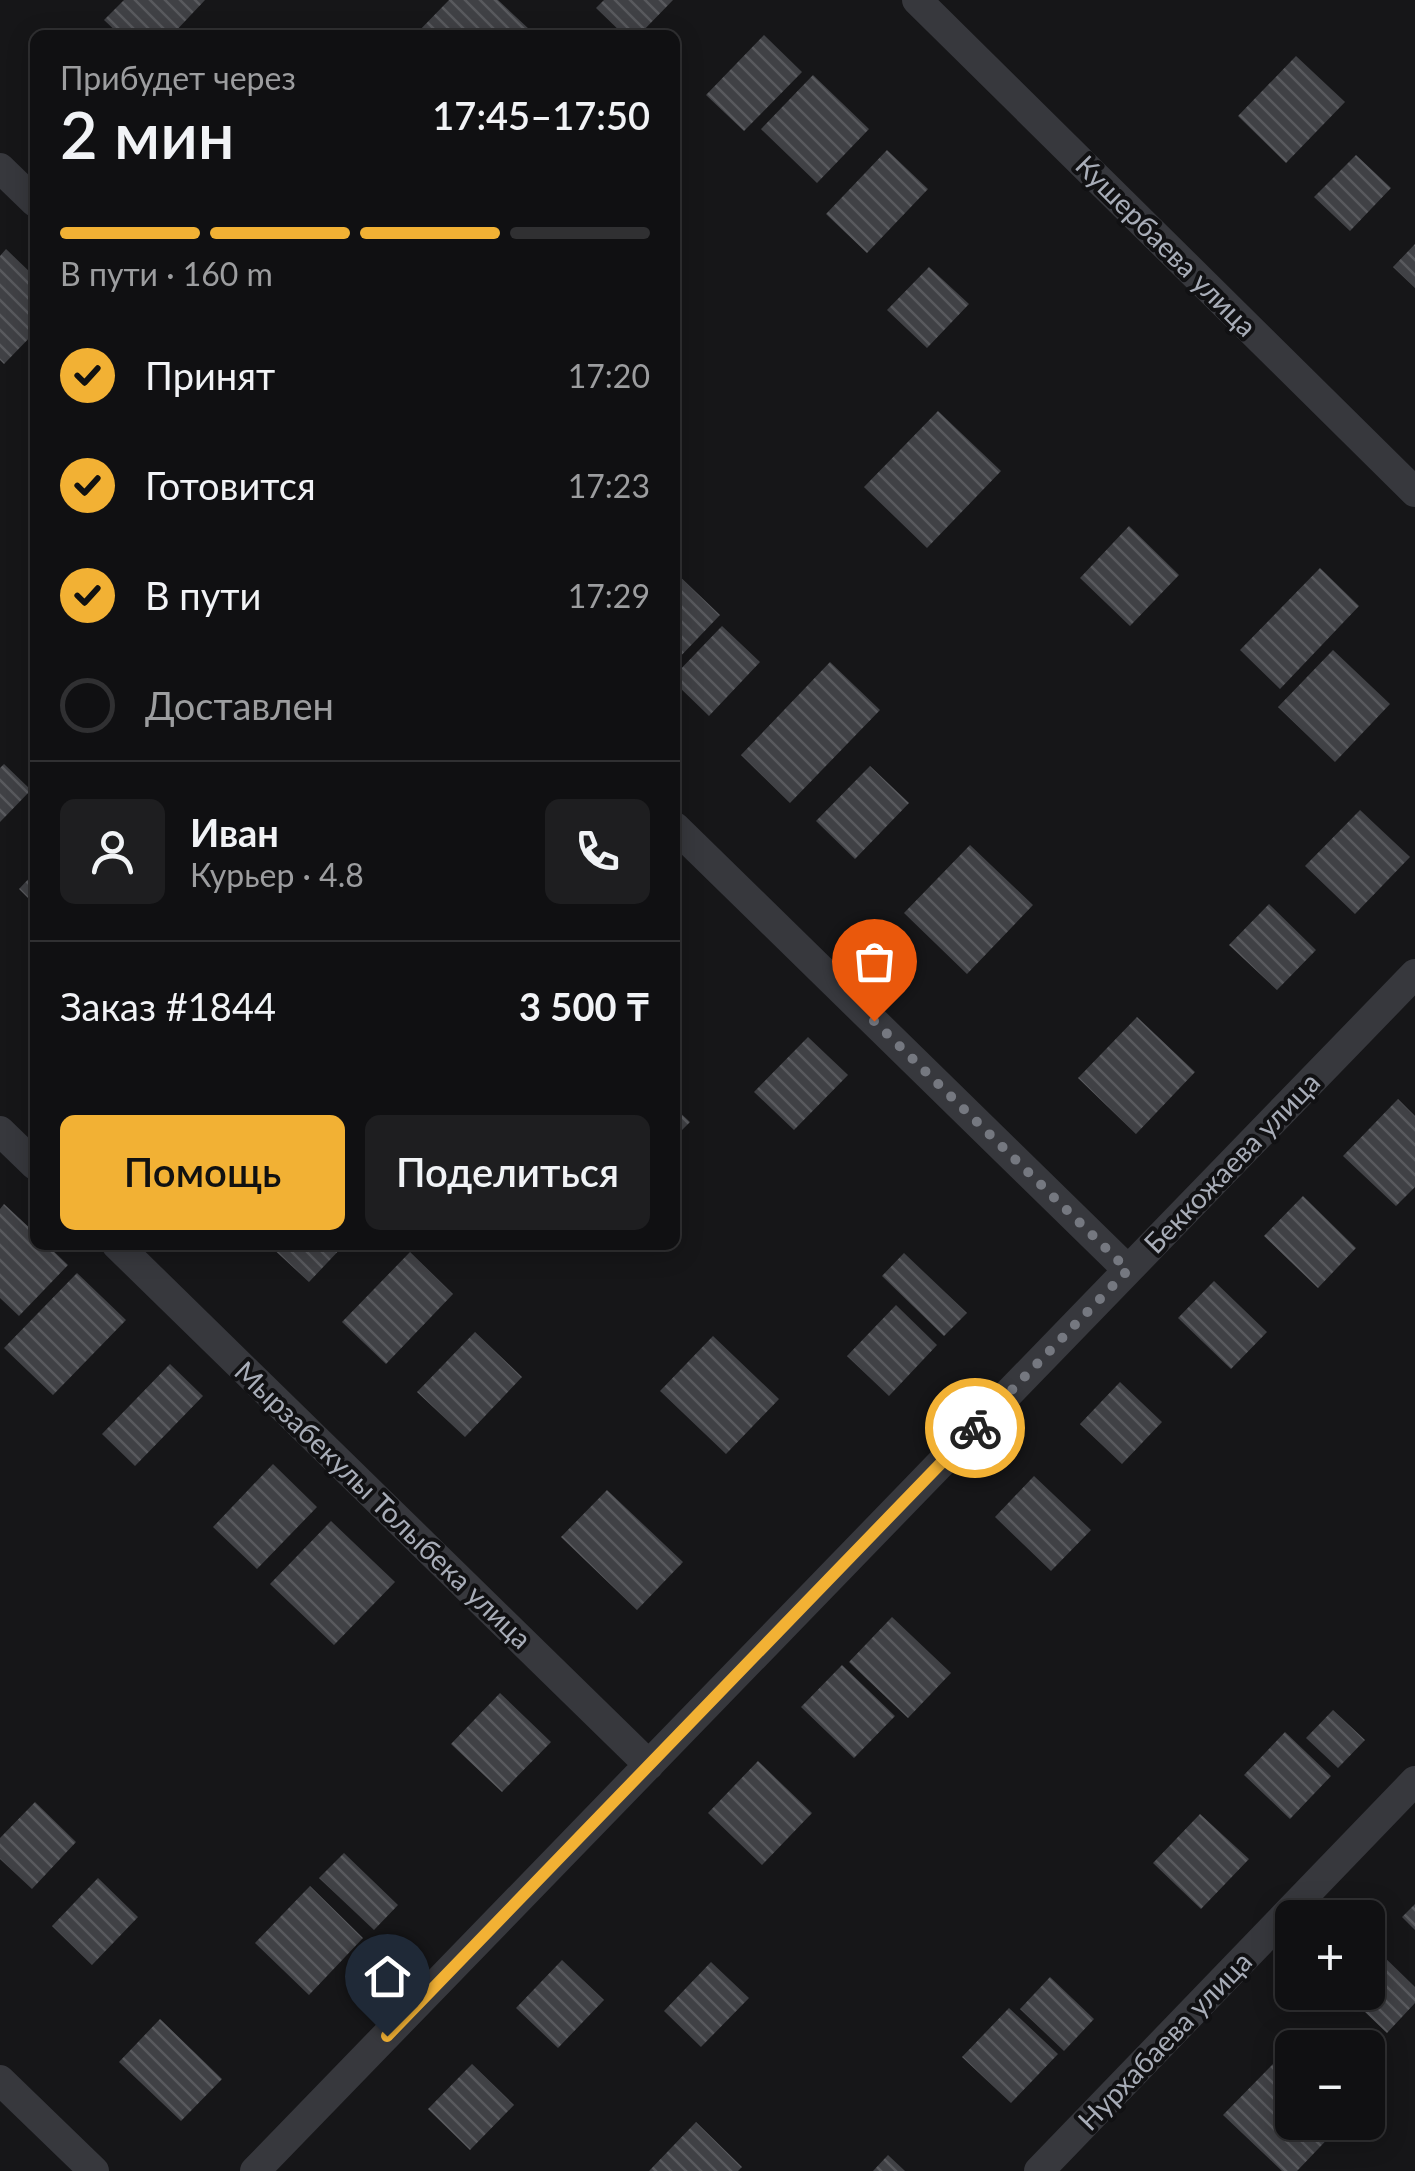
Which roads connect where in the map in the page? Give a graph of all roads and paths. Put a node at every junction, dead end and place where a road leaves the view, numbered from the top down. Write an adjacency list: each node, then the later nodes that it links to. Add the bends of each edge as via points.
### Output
1 (917, 0): 4 (street, Кушербаева улица)
2 (0, 168): 3 (street)
3 (30, 197)
4 (1415, 492)
5 (680, 832): 10 (street)
6 (1415, 974): 10 (street, Беккожаева улица)
7 (0, 1131): 8 (street)
8 (30, 1160)
9 (122, 1250): 11 (street, Мырзабекулы Толыбека улица)
10 (1128, 1270): 11 (street, Беккожаева улица)
11 (649, 1765): 15 (street, Беккожаева улица)
12 (1415, 1781): 16 (street, Нурхабаева улица)
13 (0, 2080): 14 (street)
14 (94, 2171)
15 (256, 2171)
16 (1039, 2171)

